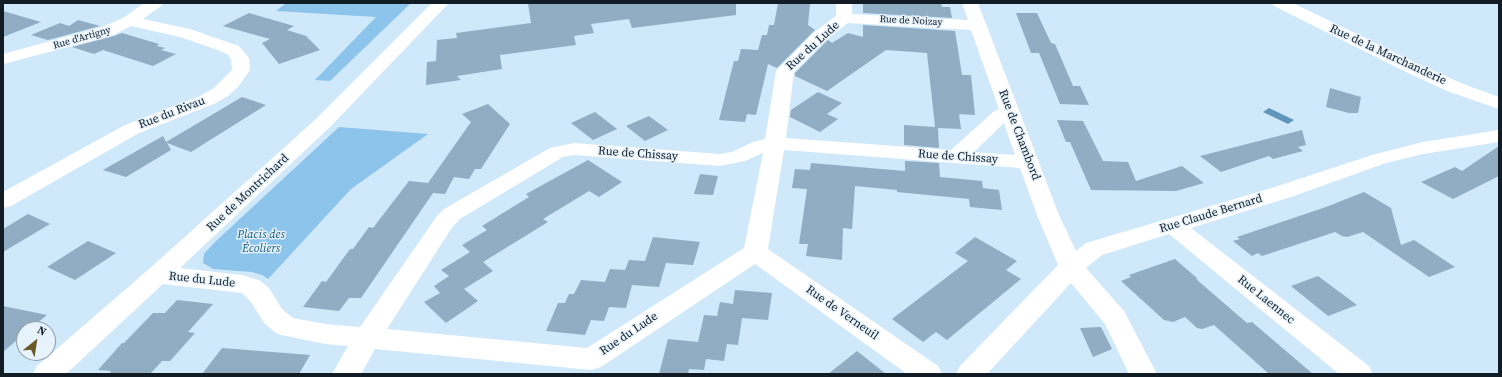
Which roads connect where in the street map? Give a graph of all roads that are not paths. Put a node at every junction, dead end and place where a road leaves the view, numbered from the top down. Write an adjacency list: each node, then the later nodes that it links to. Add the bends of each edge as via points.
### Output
1 (155, 3): 6 (street, Rue d'Artigny)
2 (441, 3): 19 (street, Rue de Montrichard, via 323,123)
3 (970, 3): 7 (street, Rue de Chambord)
4 (1280, 3): 9 (street, Rue de la Marchanderie, via 1410,67)
5 (844, 10): 7 (street, Rue de Noizay); 12 (street, Rue du Lude, via 785,71)
6 (129, 21): 8 (street, Rue d'Artigny, via 96,36); 15 (street, Rue du Rivau, via 184,33 224,46 233,50 240,58 240,70 231,83 207,100 132,129)
7 (977, 25): 10 (street, Rue de Chambord)
8 (4, 57)
9 (1499, 103)
10 (1010, 112): 13 (street, via 1000,116); 14 (street, Rue de Chambord)
11 (1499, 136): 16 (street, Rue Claude Bernard, via 1423,148 1379,159 1283,192)
12 (775, 143): 13 (street, Rue de Chissay); 17 (street, Rue du Lude); 20 (street, Rue de Chissay, via 760,146 738,157 720,160 574,149 552,153 452,214)
13 (956, 157): 14 (street, Rue de Chissay)
14 (1029, 162): 18 (street, Rue de Chambord, via 1048,215)
15 (3, 201)
16 (1172, 225): 18 (street, Rue Claude Bernard, via 1094,250); 27 (street, Rue Laennec)
17 (755, 252): 21 (street, Rue du Lude, via 643,324); 24 (street, Rue de Verneuil)
18 (1071, 267): 25 (street, Rue Claude Bernard); 26 (street, Rue de Chambord, via 1115,318)
19 (158, 275): 20 (street, Rue du Lude, via 250,286 260,295 273,316 286,327 325,334); 22 (street, Rue de Montrichard)
20 (368, 337): 21 (street, Rue du Lude); 23 (street, Rue de Chissay)
21 (593, 367)
22 (47, 374)
23 (346, 374)
24 (928, 374)
25 (970, 374)
26 (1143, 374)
27 (1359, 374)

